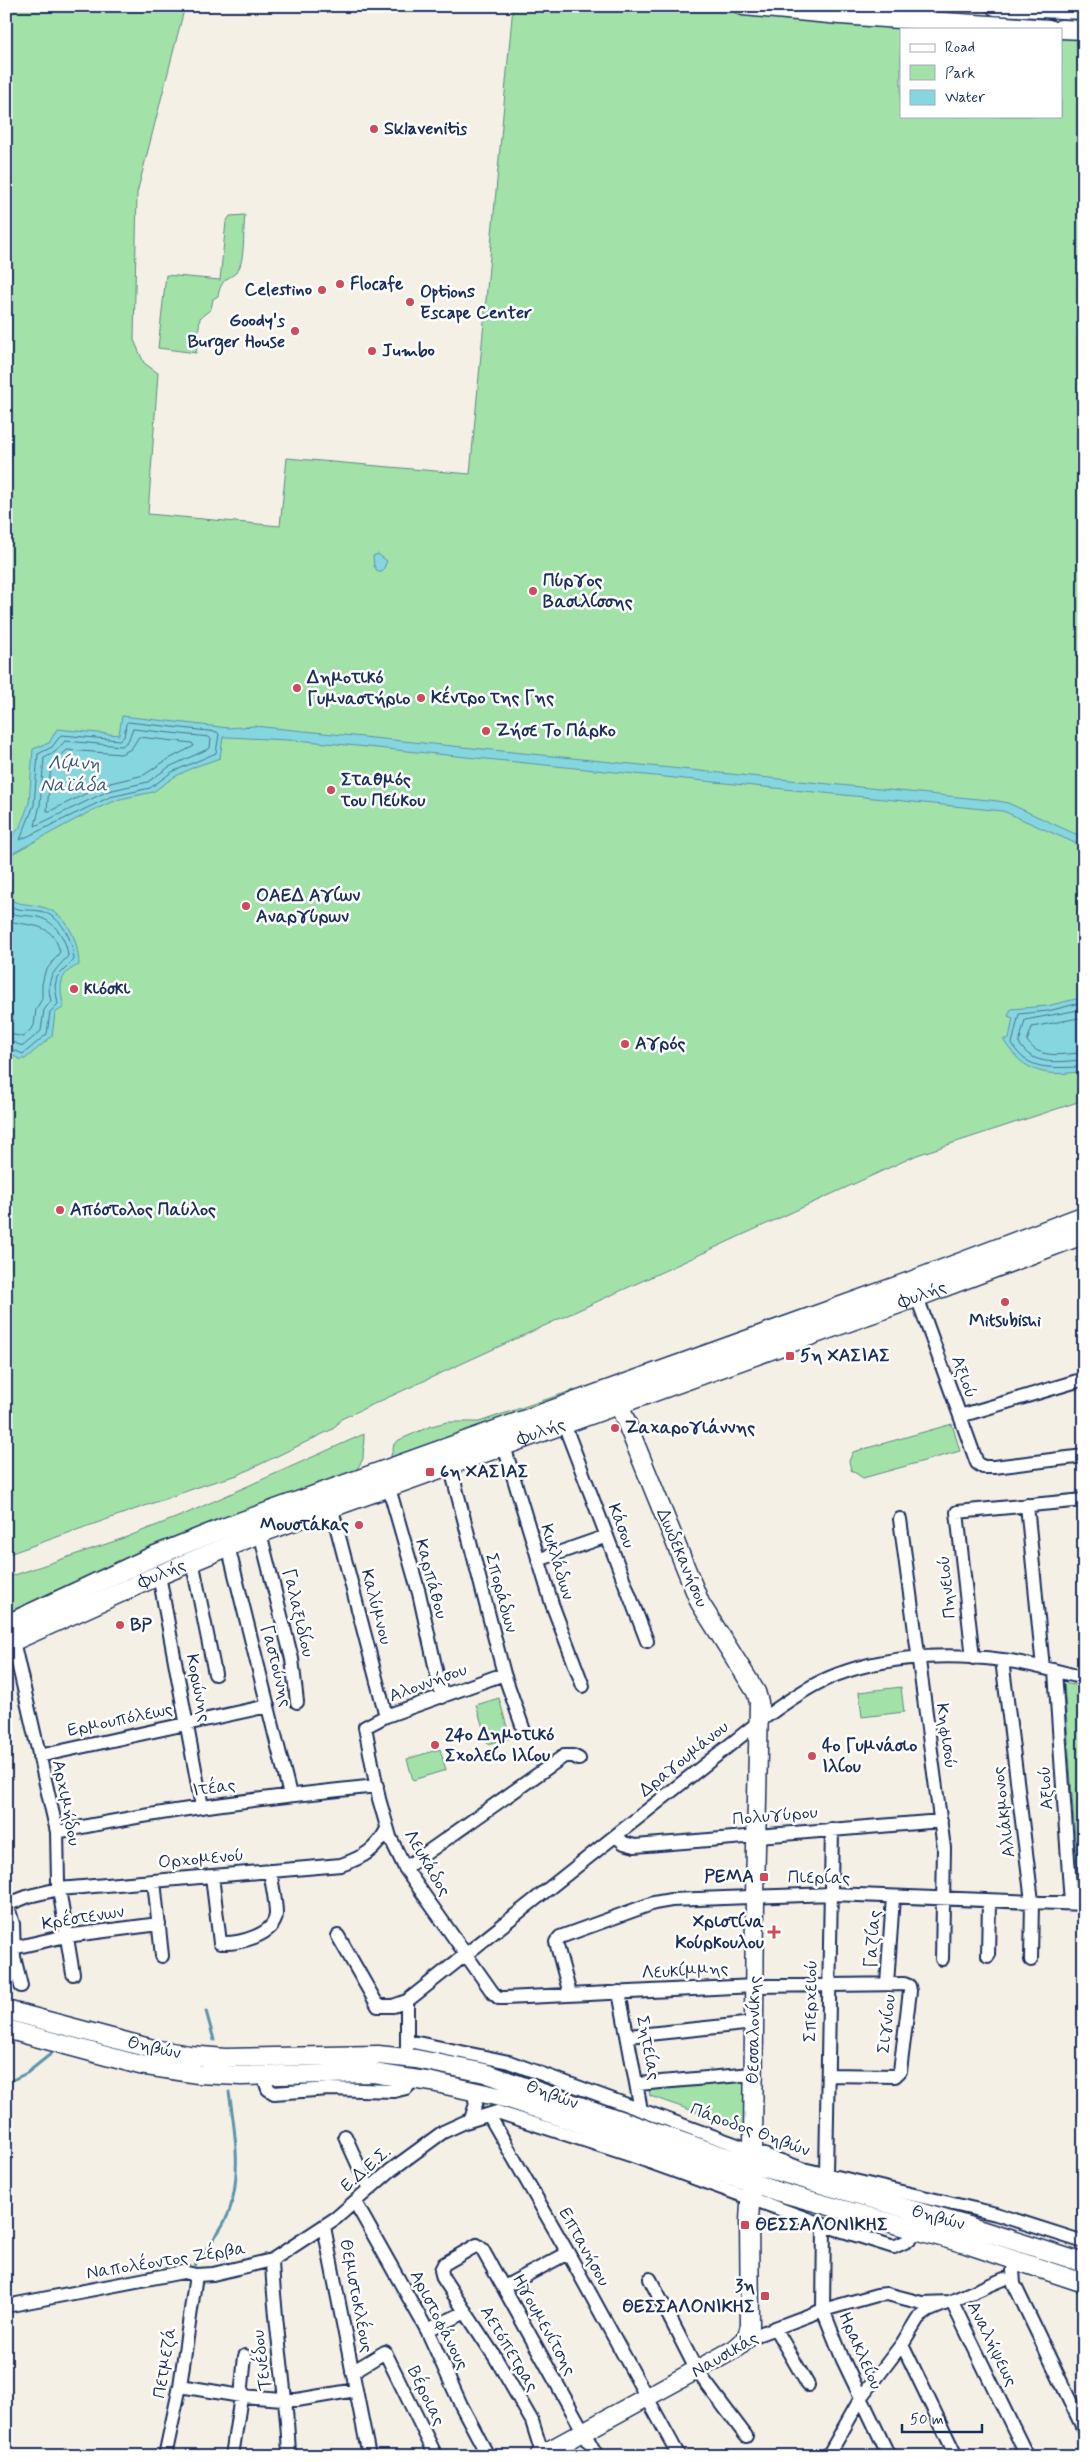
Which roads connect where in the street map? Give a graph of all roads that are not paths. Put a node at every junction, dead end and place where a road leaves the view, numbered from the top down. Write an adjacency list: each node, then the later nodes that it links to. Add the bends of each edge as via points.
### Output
1 (743, 6): 4 (main road, via 840,16)
2 (995, 6): 3 (main road)
3 (1084, 10)
4 (1033, 28)
5 (1062, 29): 6 (main road)
6 (1084, 30)
7 (1084, 1216): 11 (main road, Φυλής)
8 (1084, 1234): 9 (main road, Φυλής)
9 (917, 1297): 11 (main road, Φυλής); 12 (street, Αξιού)
10 (1084, 1379): 12 (street)
11 (616, 1396): 13 (main road, Φυλής); 17 (main road, Φυλής); 42 (main road, Δωδεκανήσου, via 687,1577 702,1608 756,1692)
12 (960, 1416): 15 (street, Αξιού, via 977,1463 982,1467)
13 (564, 1424): 14 (main road, Φυλής); 23 (street, Κάσου)
14 (504, 1446): 16 (main road, Φυλής); 26 (street, Κυκλάδων)
15 (1084, 1456)
16 (450, 1465): 17 (main road, Φυλής); 35 (street, Σποράδων)
17 (386, 1479): 20 (main road, Φυλής); 28 (main road, Φυλής, via 233,1524 171,1549); 38 (street, Καρπάθου, via 419,1593)
18 (1084, 1500): 19 (street)
19 (1027, 1505): 31 (street, Πηνειού, via 957,1512); 33 (street, Αξιού)
20 (331, 1506): 22 (main road, Φυλής); 41 (street, Καλύμνου)
21 (900, 1519): 30 (street, Κηφισού)
22 (260, 1533): 24 (main road, Φυλής); 39 (street, Γαλαξιδίου, via 292,1659)
23 (607, 1536): 26 (street); 29 (street, Κάσου)
24 (228, 1546): 25 (main road, Φυλής); 40 (street, Γαστούνης)
25 (192, 1560): 27 (main road, Φυλής); 34 (street)
26 (538, 1560): 37 (street, Κυκλάδων)
27 (159, 1575): 28 (main road, Φυλής); 43 (street, Κορώνης)
28 (8, 1637): 46 (street, Αρχιμήδου)
29 (647, 1641)
30 (917, 1658): 31 (street, Δραγουμάνου); 42 (street, Δραγουμάνου, via 865,1666 839,1674 794,1697); 51 (street, Κηφισού)
31 (973, 1658): 32 (street, Δραγουμάνου)
32 (1002, 1660): 33 (street, Δραγουμάνου); 67 (street, Αλιάκμονος)
33 (1049, 1669): 36 (street, Δραγουμάνου); 69 (street, Αξιού)
34 (215, 1674)
35 (504, 1674): 38 (street, Αλοννήσου); 45 (street, Σποράδων)
36 (1084, 1678)
37 (582, 1686)
38 (442, 1697): 41 (street, Αλοννήσου)
39 (297, 1702)
40 (268, 1706): 43 (street, Ερμουπόλεως); 49 (street, Γαστούνης)
41 (386, 1716): 44 (street, Αλοννήσου)
42 (760, 1721): 55 (main road, Θεσσαλονίκης); 56 (street, Δραγουμάνου)
43 (187, 1724): 46 (street, Ερμουπόλεως); 50 (street, Κορώνης)
44 (365, 1727): 48 (street, Λευκάδος)
45 (522, 1728)
46 (39, 1756): 53 (street, Αρχιμήδου)
47 (579, 1759): 57 (street, via 564,1756)
48 (377, 1786): 49 (street, Ιτέας); 54 (street, Λευκάδος)
49 (290, 1795): 50 (street, Ιτέας)
50 (202, 1807): 53 (street, Ιτέας)
51 (941, 1821): 52 (street, Πολυγύρου); 65 (street, Κηφισού)
52 (832, 1829): 55 (street, Πολυγύρου); 62 (street, Σπερχειού)
53 (57, 1832): 61 (street, Αρχιμήδου)
54 (389, 1833): 57 (street, Λευκάδος); 58 (street, Ορχομενού, via 379,1844 353,1861 335,1866)
55 (756, 1835): 56 (street, Πολυγύρου, via 635,1846); 63 (main road, Θεσσαλονίκης)
56 (616, 1836): 74 (street, Δραγουμάνου)
57 (403, 1863): 74 (street, Λευκάδος)
58 (270, 1871): 59 (street, Ορχομενού); 59 (street, via 276,1916 272,1924 245,1940 220,1943)
59 (212, 1876): 60 (street, Ορχομενού)
60 (154, 1881): 61 (street, Ορχομενού); 70 (street)
61 (59, 1889): 68 (street, Ορχομενού); 71 (street, Αρχιμήδου)
62 (832, 1894): 63 (street, Πιερίας); 64 (street, Πιερίας); 82 (street, Σπερχειού)
63 (755, 1895): 84 (main road, Θεσσαλονίκης); 86 (street, Πιερίας, via 654,1903 560,1937 556,1942)
64 (893, 1897): 65 (street, Πιερίας); 80 (street, Γαζίας)
65 (944, 1900): 66 (street, Πιερίας); 77 (street, Κηφισού)
66 (989, 1901): 67 (street, Πιερίας); 76 (street)
67 (1032, 1901): 69 (street, Πιερίας); 78 (street, Αλιάκμονος)
68 (7, 1903): 73 (street, via 14,1924)
69 (1078, 1904)
70 (158, 1924): 71 (street, Κρέστενων); 75 (street)
71 (66, 1936): 73 (street, Κρέστενων); 79 (street, Αρχιμήδου)
72 (338, 1936): 88 (street, via 378,2006 393,2006)
73 (13, 1948): 83 (street)
74 (466, 1954): 87 (street, Λευκάδος); 88 (street, Δραγουμάνου)
75 (162, 1956)
76 (988, 1956)
77 (942, 1959)
78 (1031, 1960)
79 (73, 1974)
80 (888, 1984): 81 (street, Λευκίμμης); 82 (street, Λευκίμμης)
81 (904, 1984): 96 (street, Σιγνίου, via 910,1991 900,2071 888,2077)
82 (829, 1985): 84 (street, Λευκίμμης); 96 (street, Σπερχειού)
83 (21, 1986)
84 (754, 1986): 85 (street, Λευκίμμης); 90 (main road, Θεσσαλονίκης)
85 (619, 1992): 86 (street, Λευκίμμης); 92 (street, Σητείας)
86 (570, 1994): 87 (street, Λευκίμμης)
87 (499, 1998)
88 (407, 2001): 93 (street)
89 (6, 2010): 94 (main road, Θηβών, via 153,2049 189,2055 225,2058 378,2055)
90 (754, 2023): 92 (street); 95 (main road, Θεσσαλονίκης)
91 (6, 2029): 98 (main road, Θηβών, via 158,2068 220,2076 372,2073)
92 (629, 2036): 97 (street, Σητείας)
93 (408, 2041): 94 (street); 99 (street, Πάροδος Θηβών, via 509,2062)
94 (407, 2058): 103 (main road, Θηβών, via 492,2075)
95 (753, 2074): 97 (street); 103 (main road, Θεσσαλονίκης)
96 (828, 2075): 104 (street, Σπερχειού)
97 (638, 2084): 99 (street, Σητείας)
98 (473, 2090): 100 (street); 101 (street, via 476,2104); 103 (main road, Θηβών)
99 (642, 2110): 103 (street, Πάροδος Θηβών)
100 (493, 2113): 101 (street, Ε.Δ.Ε.Σ.); 103 (street, Πάροδος Θηβών, via 633,2156); 111 (street, Επτανήσου)
101 (471, 2120): 105 (street, Ε.Δ.Ε.Σ., via 436,2137)
102 (345, 2136): 105 (street)
103 (752, 2174): 104 (street, Πάροδος Θηβών); 107 (street, Πάροδος Θηβών); 109 (main road, Θηβών); 114 (main road, Θηβών, via 971,2227); 127 (main road, Θεσσαλονίκης, via 750,2326)
104 (826, 2174): 110 (street, Πάροδος Θηβών, via 996,2214)
105 (369, 2189): 106 (street, Ε.Δ.Ε.Σ.)
106 (355, 2202): 108 (street, Ε.Δ.Ε.Σ.); 126 (street, Αριστοφάνους)
107 (824, 2225): 109 (street, Πάροδος Θηβών, via 894,2247); 123 (street, Ηρακλείου)
108 (324, 2227): 112 (street, Ε.Δ.Ε.Σ.); 131 (street, Θεμιστοκλέους)
109 (918, 2231): 113 (main road, Θηβών)
110 (1084, 2242)
111 (568, 2253): 120 (street); 138 (street, Επτανήσου)
112 (272, 2260): 116 (street, Ναπολέοντος Ζέρβα); 136 (street, Τενέδου, via 275,2323)
113 (1015, 2261): 119 (main road, Θηβών); 139 (street, via 1014,2284)
114 (1084, 2263)
115 (444, 2264): 120 (street, Ηγουμενίτσης, via 477,2245); 124 (street, Αετόπετρας, via 441,2270 443,2278)
116 (196, 2275): 122 (street, Ναπολέοντος Ζέρβα, via 183,2272); 133 (street, Πετμεζά)
117 (650, 2279): 130 (street)
118 (1004, 2279): 121 (street)
119 (1084, 2283)
120 (504, 2287): 140 (street, Ηγουμενίτσης)
121 (952, 2302): 123 (street, Ναυσικάς, via 922,2303 887,2294); 128 (street, via 924,2314); 154 (street, Αναλήψεως)
122 (6, 2306)
123 (823, 2310): 125 (street, Ναυσικάς); 137 (street, Ηρακλείου)
124 (466, 2312): 126 (street); 142 (street, Αετόπετρας, via 532,2421)
125 (775, 2328): 127 (street, Ναυσικάς); 132 (street)
126 (427, 2330): 148 (street, Αριστοφάνους)
127 (746, 2339): 130 (main road, Ναυσικάς)
128 (902, 2344): 137 (street); 153 (street)
129 (245, 2356): 135 (street)
130 (698, 2371): 138 (main road, Ναυσικάς); 141 (street)
131 (352, 2372): 134 (street, Θεμιστοκλέους); 147 (street, Βέροιας, via 385,2352)
132 (808, 2385)
133 (180, 2386): 135 (street); 143 (street, Πετμεζά)
134 (356, 2390): 136 (street, via 309,2399); 146 (street, Θεμιστοκλέους)
135 (241, 2396): 136 (street); 144 (street)
136 (285, 2398): 145 (street, Τενέδου)
137 (861, 2398): 151 (street); 152 (street, Ηρακλείου)
138 (646, 2399): 140 (main road, Ναυσικάς); 150 (street, Επτανήσου)
139 (1084, 2430)
140 (583, 2431): 142 (main road, Ναυσικάς); 149 (street, Ηγουμενίτσης)
141 (746, 2436)
142 (542, 2455)
143 (165, 2456)
144 (232, 2456)
145 (290, 2456)
146 (369, 2456)
147 (436, 2456)
148 (488, 2456)
149 (597, 2456)
150 (679, 2456)
151 (828, 2456)
152 (889, 2456)
153 (956, 2456)
154 (1027, 2456)

